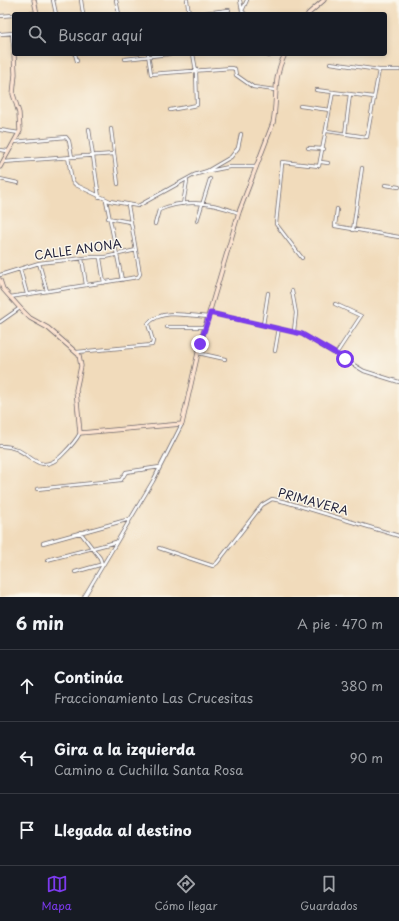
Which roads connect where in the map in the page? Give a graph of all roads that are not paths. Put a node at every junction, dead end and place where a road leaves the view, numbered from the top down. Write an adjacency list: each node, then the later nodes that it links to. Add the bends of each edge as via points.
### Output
1 (34, 0): 10 (street)
2 (53, 0): 11 (street)
3 (81, 0): 12 (street)
4 (116, 0): 13 (street)
5 (187, 0): 14 (street)
6 (240, 0): 16 (street)
7 (247, 0): 17 (street)
8 (324, 0): 18 (street)
9 (229, 10): 15 (street)
10 (37, 12)
11 (56, 12)
12 (83, 12)
13 (119, 12)
14 (189, 12)
15 (212, 12)
16 (244, 12)
17 (244, 12)
18 (310, 12)
19 (12, 15): 20 (street)
20 (0, 16)
21 (12, 33): 22 (street)
22 (0, 34)
23 (14, 56): 47 (street, via 13,94 19,113)
24 (76, 56): 30 (street)
25 (142, 56): 29 (street)
26 (148, 56): 32 (street, via 150,73)
27 (193, 56): 32 (street)
28 (284, 56): 35 (street, via 277,73)
29 (125, 59)
30 (77, 62)
31 (330, 63): 33 (street)
32 (196, 70): 35 (street, via 232,68 235,69 236,75 253,87); 41 (street, via 197,105)
33 (379, 70): 34 (street); 39 (street)
34 (399, 70)
35 (275, 90): 62 (street, via 273,123)
36 (316, 90): 37 (street)
37 (333, 92): 38 (street); 42 (street)
38 (350, 94): 39 (street); 49 (street)
39 (374, 97): 49 (street, via 367,138)
40 (300, 106): 42 (street)
41 (170, 110)
42 (330, 110): 46 (street)
43 (89, 129): 56 (street)
44 (111, 129): 55 (street)
45 (0, 130): 47 (street)
46 (327, 131): 49 (street); 52 (street)
47 (19, 133): 50 (street)
48 (241, 134): 64 (street, via 235,153)
49 (344, 134)
50 (14, 142): 54 (street); 57 (street, via 66,137 69,141)
51 (308, 148): 52 (street)
52 (324, 149): 59 (street)
53 (0, 150): 54 (street)
54 (9, 152): 58 (street)
55 (114, 154): 56 (street); 69 (street)
56 (93, 156): 57 (street); 72 (street)
57 (70, 157): 58 (street); 72 (street, via 74,183)
58 (3, 162): 61 (street)
59 (321, 162): 60 (street); 89 (street, via 319,166 282,162 276,224)
60 (328, 163)
61 (0, 167)
62 (256, 167): 64 (street, via 229,167); 78 (street)
63 (362, 168): 83 (street)
64 (207, 171): 67 (street)
65 (0, 178): 68 (street)
66 (210, 179): 74 (street)
67 (187, 180): 75 (street); 76 (street, via 143,204)
68 (18, 183)
69 (118, 184)
70 (385, 185): 71 (street)
71 (399, 187)
72 (98, 197): 73 (street)
73 (106, 200): 76 (street); 79 (street)
74 (203, 202): 75 (street); 78 (street); 80 (street)
75 (183, 204): 82 (street, via 160,209)
76 (128, 205): 81 (street)
77 (338, 209): 83 (street, via 335,226)
78 (239, 213): 104 (street)
79 (108, 218): 81 (street); 86 (street)
80 (197, 221)
81 (130, 222): 85 (street)
82 (155, 224)
83 (352, 230): 84 (street)
84 (399, 237)
85 (136, 250): 86 (street, CALLE ANONA); 93 (street, via 140,276)
86 (117, 254): 88 (street, CALLE ANONA); 93 (street)
87 (82, 258): 88 (street, CALLE ANONA); 90 (street, CALLE ANONA); 96 (street)
88 (100, 258): 95 (street)
89 (302, 258)
90 (39, 263): 91 (street, CALLE ANONA); 97 (street)
91 (20, 269): 92 (street, CALLE ANONA); 100 (street)
92 (0, 275)
93 (122, 280): 95 (street)
94 (0, 281): 101 (street)
95 (104, 284): 96 (street)
96 (86, 286): 97 (street)
97 (47, 291): 100 (street)
98 (292, 291): 110 (street, via 296,313)
99 (268, 293): 106 (street)
100 (27, 294): 101 (street)
101 (10, 297): 103 (street)
102 (335, 304): 114 (street, via 361,316)
103 (20, 308): 105 (street); 112 (street)
104 (209, 315): 106 (street); 108 (street); 112 (street, via 168,314 151,321 148,324 152,345)
105 (0, 322)
106 (262, 324): 109 (street)
107 (167, 327): 108 (street)
108 (204, 327): 113 (street)
109 (279, 328): 110 (street); 111 (street)
110 (294, 331): 114 (street)
111 (275, 351)
112 (76, 352): 118 (street, via 81,366 76,390)
113 (198, 353): 115 (street); 117 (street)
114 (336, 354): 116 (street, via 369,374)
115 (225, 359)
116 (399, 382)
117 (182, 424): 118 (street); 120 (street)
118 (80, 433): 119 (street, via 70,448 47,465 40,464 13,447)
119 (0, 446)
120 (160, 467): 121 (street, via 126,472 121,480); 122 (street)
121 (37, 489)
122 (130, 519): 123 (street); 125 (street)
123 (80, 532): 126 (street); 127 (street)
124 (399, 536): 128 (street, PRIMAVERA, via 272,499 262,504 213,566)
125 (117, 542): 127 (street); 130 (street)
126 (44, 543)
127 (94, 548): 129 (street); 130 (street)
128 (159, 548)
129 (47, 560)
130 (103, 564): 131 (street); 132 (street)
131 (75, 572)
132 (84, 597)

